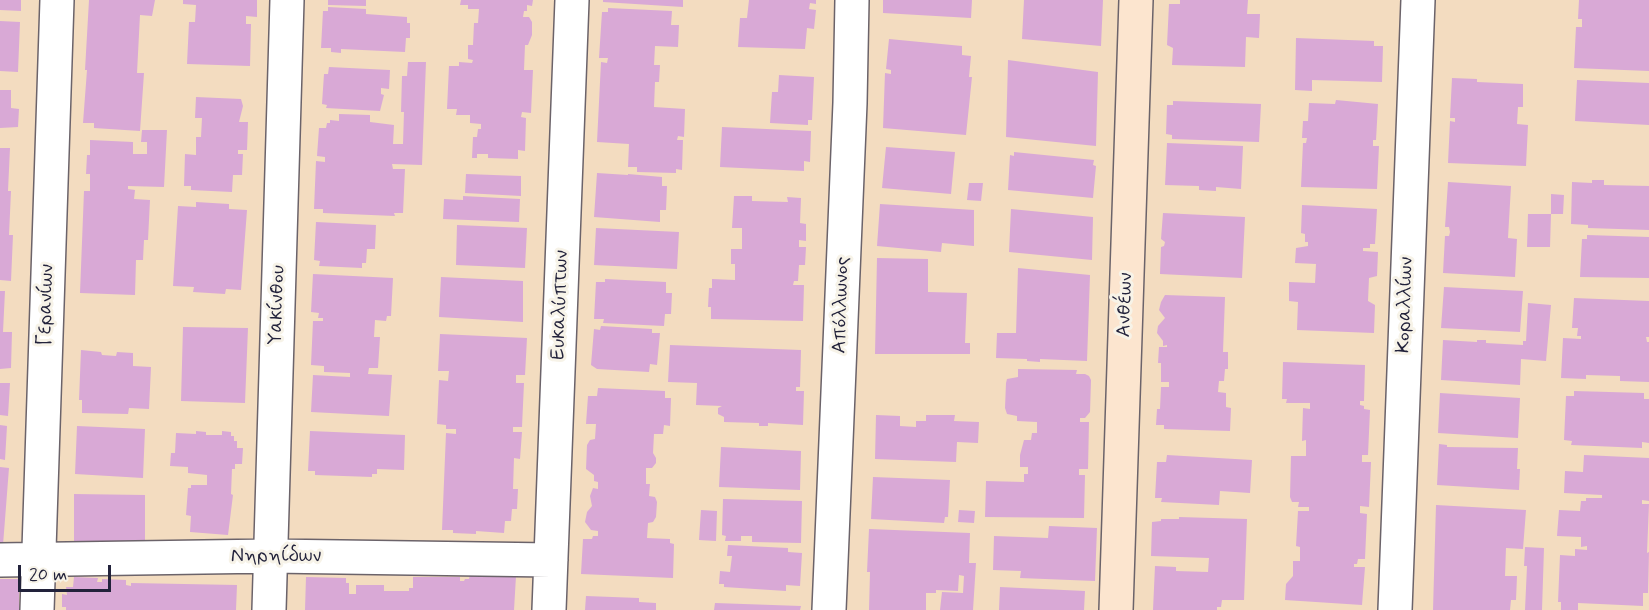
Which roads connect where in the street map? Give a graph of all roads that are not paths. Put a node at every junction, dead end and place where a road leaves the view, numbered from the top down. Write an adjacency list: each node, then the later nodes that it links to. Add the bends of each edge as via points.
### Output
1 (57, 0): 9 (street, Γερανίων)
2 (287, 0): 7 (street, Υακίνθου)
3 (572, 0): 10 (street, Ευκαλύπτων)
4 (852, 0): 14 (street, Απόλλωνος)
5 (1136, 0): 15 (street, Ανθέων)
6 (1418, 0): 16 (street, Κοραλλίων)
7 (271, 556): 9 (street, Νηρηίδων); 10 (street, Νηρηίδων); 12 (street, Υακίνθου)
8 (0, 560): 9 (street, Νηρηίδων)
9 (39, 560): 11 (street, Γερανίων)
10 (551, 561): 13 (street, Ευκαλύπτων)
11 (37, 610)
12 (269, 610)
13 (549, 610)
14 (829, 610)
15 (1116, 610)
16 (1395, 610)

